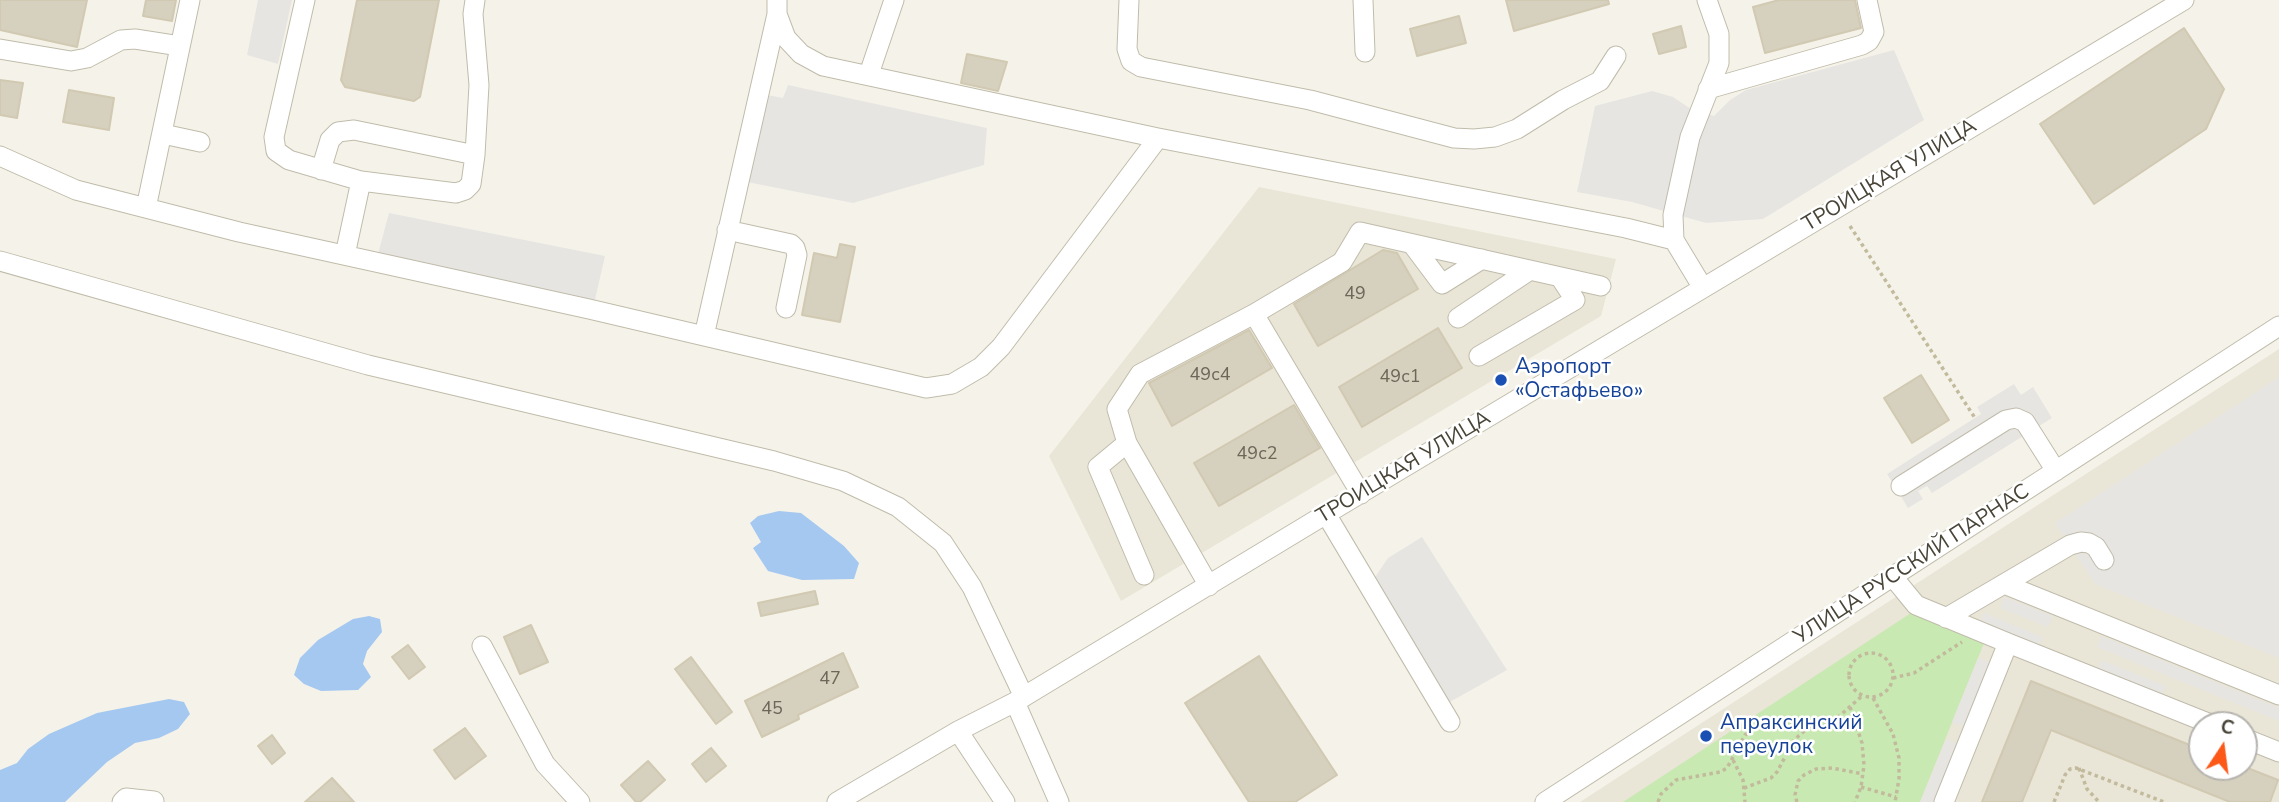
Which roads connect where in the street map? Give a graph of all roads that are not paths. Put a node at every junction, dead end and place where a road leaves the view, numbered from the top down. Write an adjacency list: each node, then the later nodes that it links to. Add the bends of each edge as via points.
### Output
1 (190, 0): 11 (street)
2 (305, 0): 22 (street, via 274,137 276,151)
3 (475, 0): 20 (street, via 479,85)
4 (894, 0): 15 (street)
5 (1129, 0): 14 (street, via 1127,49 1131,61 1141,67 1310,100 1454,138 1494,137 1517,129 1600,81)
6 (1363, 0): 13 (street)
7 (1707, 0): 16 (street, via 1719,34 1719,63)
8 (1867, 0): 16 (street, via 1874,32 1862,45)
9 (2184, 0): 34 (street, ТРОИЦКАЯ УЛИЦА)
10 (777, 7): 15 (street, via 786,38 801,54 823,66); 25 (street)
11 (180, 46): 12 (street, via 121,40 71,61); 17 (street)
12 (0, 49)
13 (1365, 52)
14 (1616, 56)
15 (869, 75): 18 (street)
16 (1708, 89): 26 (street, via 1676,196)
17 (163, 134): 19 (street); 24 (street)
18 (1157, 138): 26 (street); 39 (street, via 1002,347 953,384 926,388)
19 (200, 142)
20 (475, 155): 22 (street, via 354,131 338,132 330,140); 23 (street, via 471,184 456,193)
21 (0, 156): 24 (street, via 76,190)
22 (321, 170): 23 (street)
23 (361, 180): 28 (street)
24 (146, 208): 28 (street)
25 (727, 230): 35 (street, via 791,244 797,255); 39 (street)
26 (1674, 240): 34 (street)
27 (1412, 244): 29 (street); 29 (street, via 1442,285); 36 (street, via 1360,233 1342,262)
28 (345, 255): 39 (street)
29 (1482, 260): 31 (street)
30 (0, 261): 55 (street, via 368,365 843,481 898,507 943,543 972,587)
31 (1530, 270): 32 (street); 37 (street)
32 (1560, 277): 33 (street); 40 (street, via 1575,300)
33 (1601, 286)
34 (1703, 288): 44 (street, ТРОИЦКАЯ УЛИЦА)
35 (786, 307)
36 (1254, 314): 41 (street, via 1140,374 1117,409); 44 (street)
37 (1458, 318)
38 (2279, 326): 42 (street, УЛИЦА РУССКИЙ ПАРНАС)
39 (704, 336)
40 (1479, 356)
41 (1127, 443): 47 (street, via 1098,467); 50 (street)
42 (2056, 471): 43 (street, via 2025,422 2010,418); 48 (street, УЛИЦА РУССКИЙ ПАРНАС)
43 (1902, 486)
44 (1361, 494): 45 (street, ТРОИЦКАЯ УЛИЦА)
45 (1326, 514): 50 (street, ТРОИЦКАЯ УЛИЦА); 57 (street)
46 (2104, 559): 49 (street, via 2092,545 2075,543)
47 (1144, 575)
48 (1893, 577): 51 (street, via 1916,606); 67 (street, УЛИЦА РУССКИЙ ПАРНАС)
49 (2004, 584): 51 (street); 54 (street)
50 (1209, 586): 55 (street, ТРОИЦКАЯ УЛИЦА)
51 (1946, 618): 52 (street)
52 (2008, 643): 56 (street); 68 (street)
53 (482, 646): 63 (street, via 545,764)
54 (2279, 695)
55 (1020, 700): 58 (street, ТРОИЦКАЯ УЛИЦА); 66 (street)
56 (2188, 715)
57 (1450, 722)
58 (958, 731): 64 (street, ТРОИЦКАЯ УЛИЦА); 65 (street)
59 (2258, 744): 60 (street)
60 (2279, 752)
61 (154, 801): 62 (street, via 126,798)
62 (122, 802)
63 (580, 802)
64 (837, 802)
65 (1005, 802)
66 (1059, 802)
67 (1545, 802)
68 (1944, 802)

